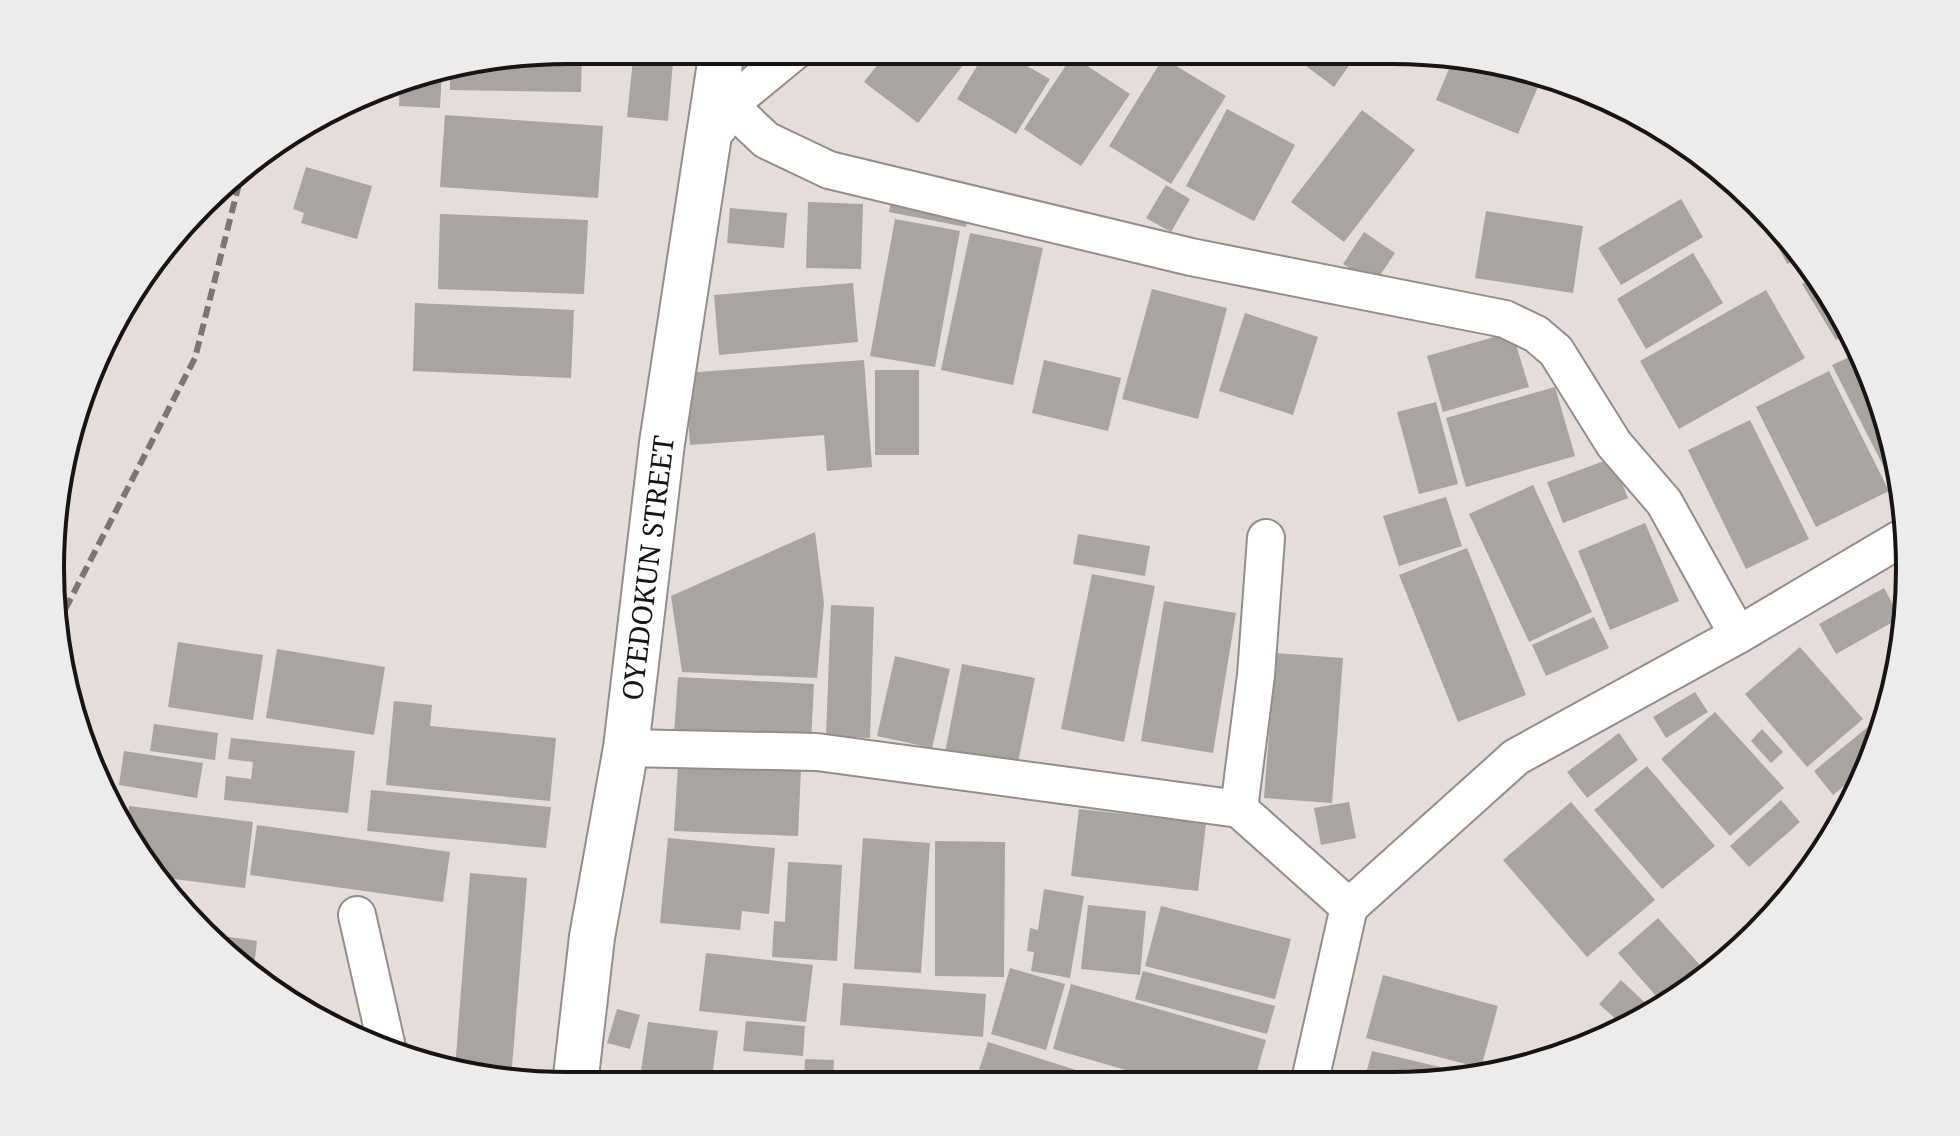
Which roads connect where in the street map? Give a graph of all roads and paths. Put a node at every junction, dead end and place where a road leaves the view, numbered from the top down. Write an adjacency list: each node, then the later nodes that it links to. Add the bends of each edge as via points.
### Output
1 (720, 64): 4 (street, OYEDOKUN STREET)
2 (779, 64): 3 (street)
3 (729, 105): 4 (street); 7 (street, via 766,140 829,170 1191,257 1505,319 1536,334 1556,351 1614,444 1664,502)
4 (706, 154): 8 (street, OYEDOKUN STREET, via 662,443)
5 (1266, 538): 9 (street)
6 (1895, 542): 7 (street)
7 (1738, 635): 10 (street, via 1516,757)
8 (626, 748): 9 (street, via 817,752); 13 (street, OYEDOKUN STREET, via 592,937)
9 (1239, 809): 10 (street)
10 (1349, 907): 14 (street)
11 (357, 915): 12 (street)
12 (385, 1037)
13 (576, 1072)
14 (1312, 1072)

